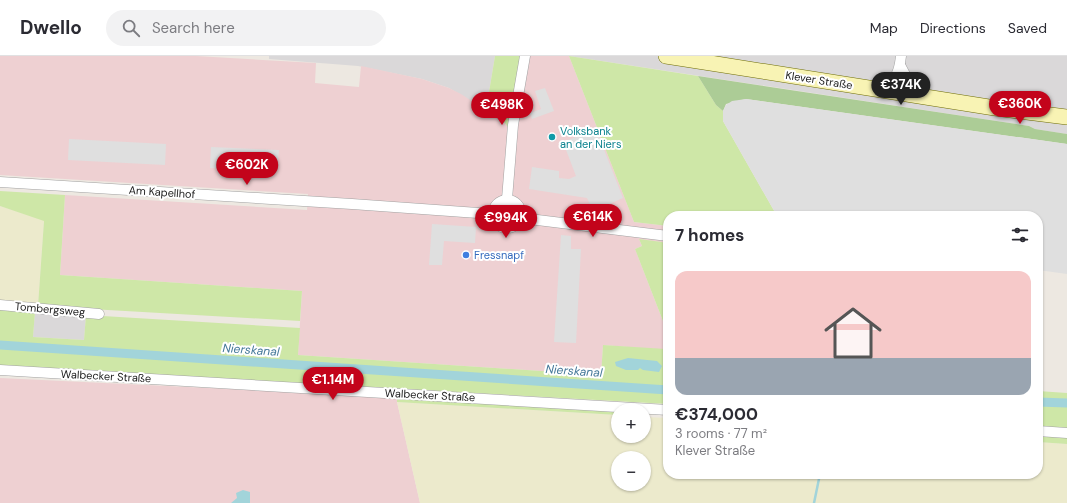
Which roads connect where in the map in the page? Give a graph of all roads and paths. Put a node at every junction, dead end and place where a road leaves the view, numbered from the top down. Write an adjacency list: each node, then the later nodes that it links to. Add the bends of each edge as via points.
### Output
1 (524, 56): 8 (street, via 513,125)
2 (666, 56): 4 (main road, Klever Straße)
3 (901, 61): 4 (street, via 892,82); 5 (street, via 908,80)
4 (877, 89): 5 (main road, Klever Straße)
5 (930, 97): 6 (main road, Klever Straße)
6 (1067, 117)
7 (0, 182): 9 (street, Am Kapellhof)
8 (507, 199): 9 (street, via 496,203); 10 (street, via 517,203)
9 (492, 214): 10 (street, via 496,224 505,228 515,226)
10 (521, 218): 11 (street)
11 (663, 235)
12 (0, 305): 13 (street, Tombergsweg)
13 (99, 314)
14 (0, 370): 15 (street, Walbecker Straße)
15 (663, 410)
16 (1043, 431): 17 (street)
17 (1067, 433)

